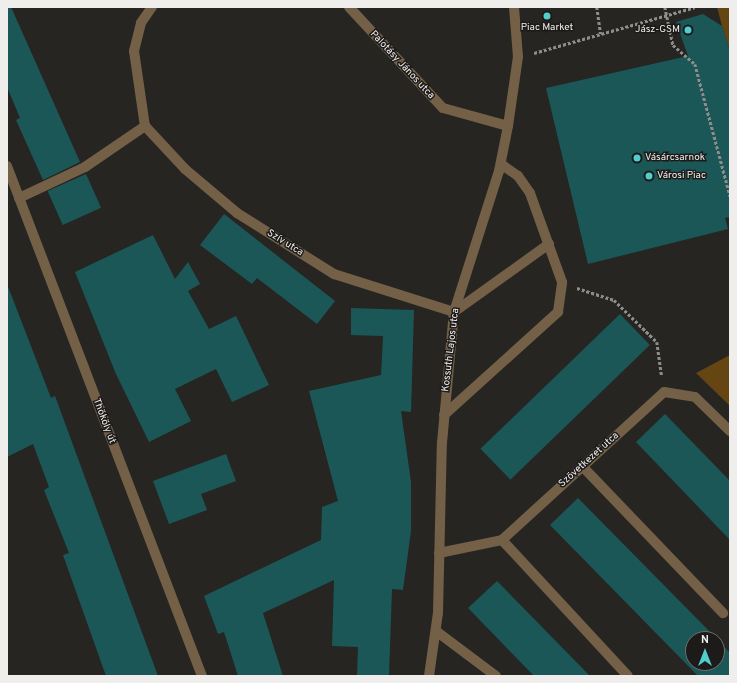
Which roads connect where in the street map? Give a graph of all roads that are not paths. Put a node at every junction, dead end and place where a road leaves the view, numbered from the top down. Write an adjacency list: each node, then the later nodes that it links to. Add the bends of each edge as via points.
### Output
1 (152, 7): 4 (street, via 141,23 134,51)
2 (349, 7): 5 (street, Palotásy János utca, via 443,108)
3 (514, 7): 5 (street, Kossuth Lajos utca, via 518,57)
4 (145, 126): 8 (street, via 85,167); 10 (street, Szív utca, via 185,168 237,213 334,274)
5 (508, 126): 6 (street, Kossuth Lajos utca)
6 (501, 164): 9 (street, via 518,176 530,193); 10 (street, Kossuth Lajos utca)
7 (7, 166): 8 (street, Thököly út)
8 (19, 198): 18 (street, Thököly út)
9 (548, 244): 10 (street); 11 (street, via 562,282 558,312)
10 (454, 312): 11 (street, Kossuth Lajos utca)
11 (444, 415): 15 (street, Kossuth Lajos utca)
12 (730, 431): 13 (street, Szövetkezet utca, via 695,397 664,392)
13 (582, 466): 14 (street, Szövetkezet utca); 16 (street)
14 (502, 540): 15 (street); 21 (street)
15 (439, 553): 17 (street, Kossuth Lajos utca)
16 (723, 614)
17 (436, 632): 19 (street, Kossuth Lajos utca); 20 (street)
18 (202, 676)
19 (429, 676)
20 (496, 676)
21 (628, 676)

